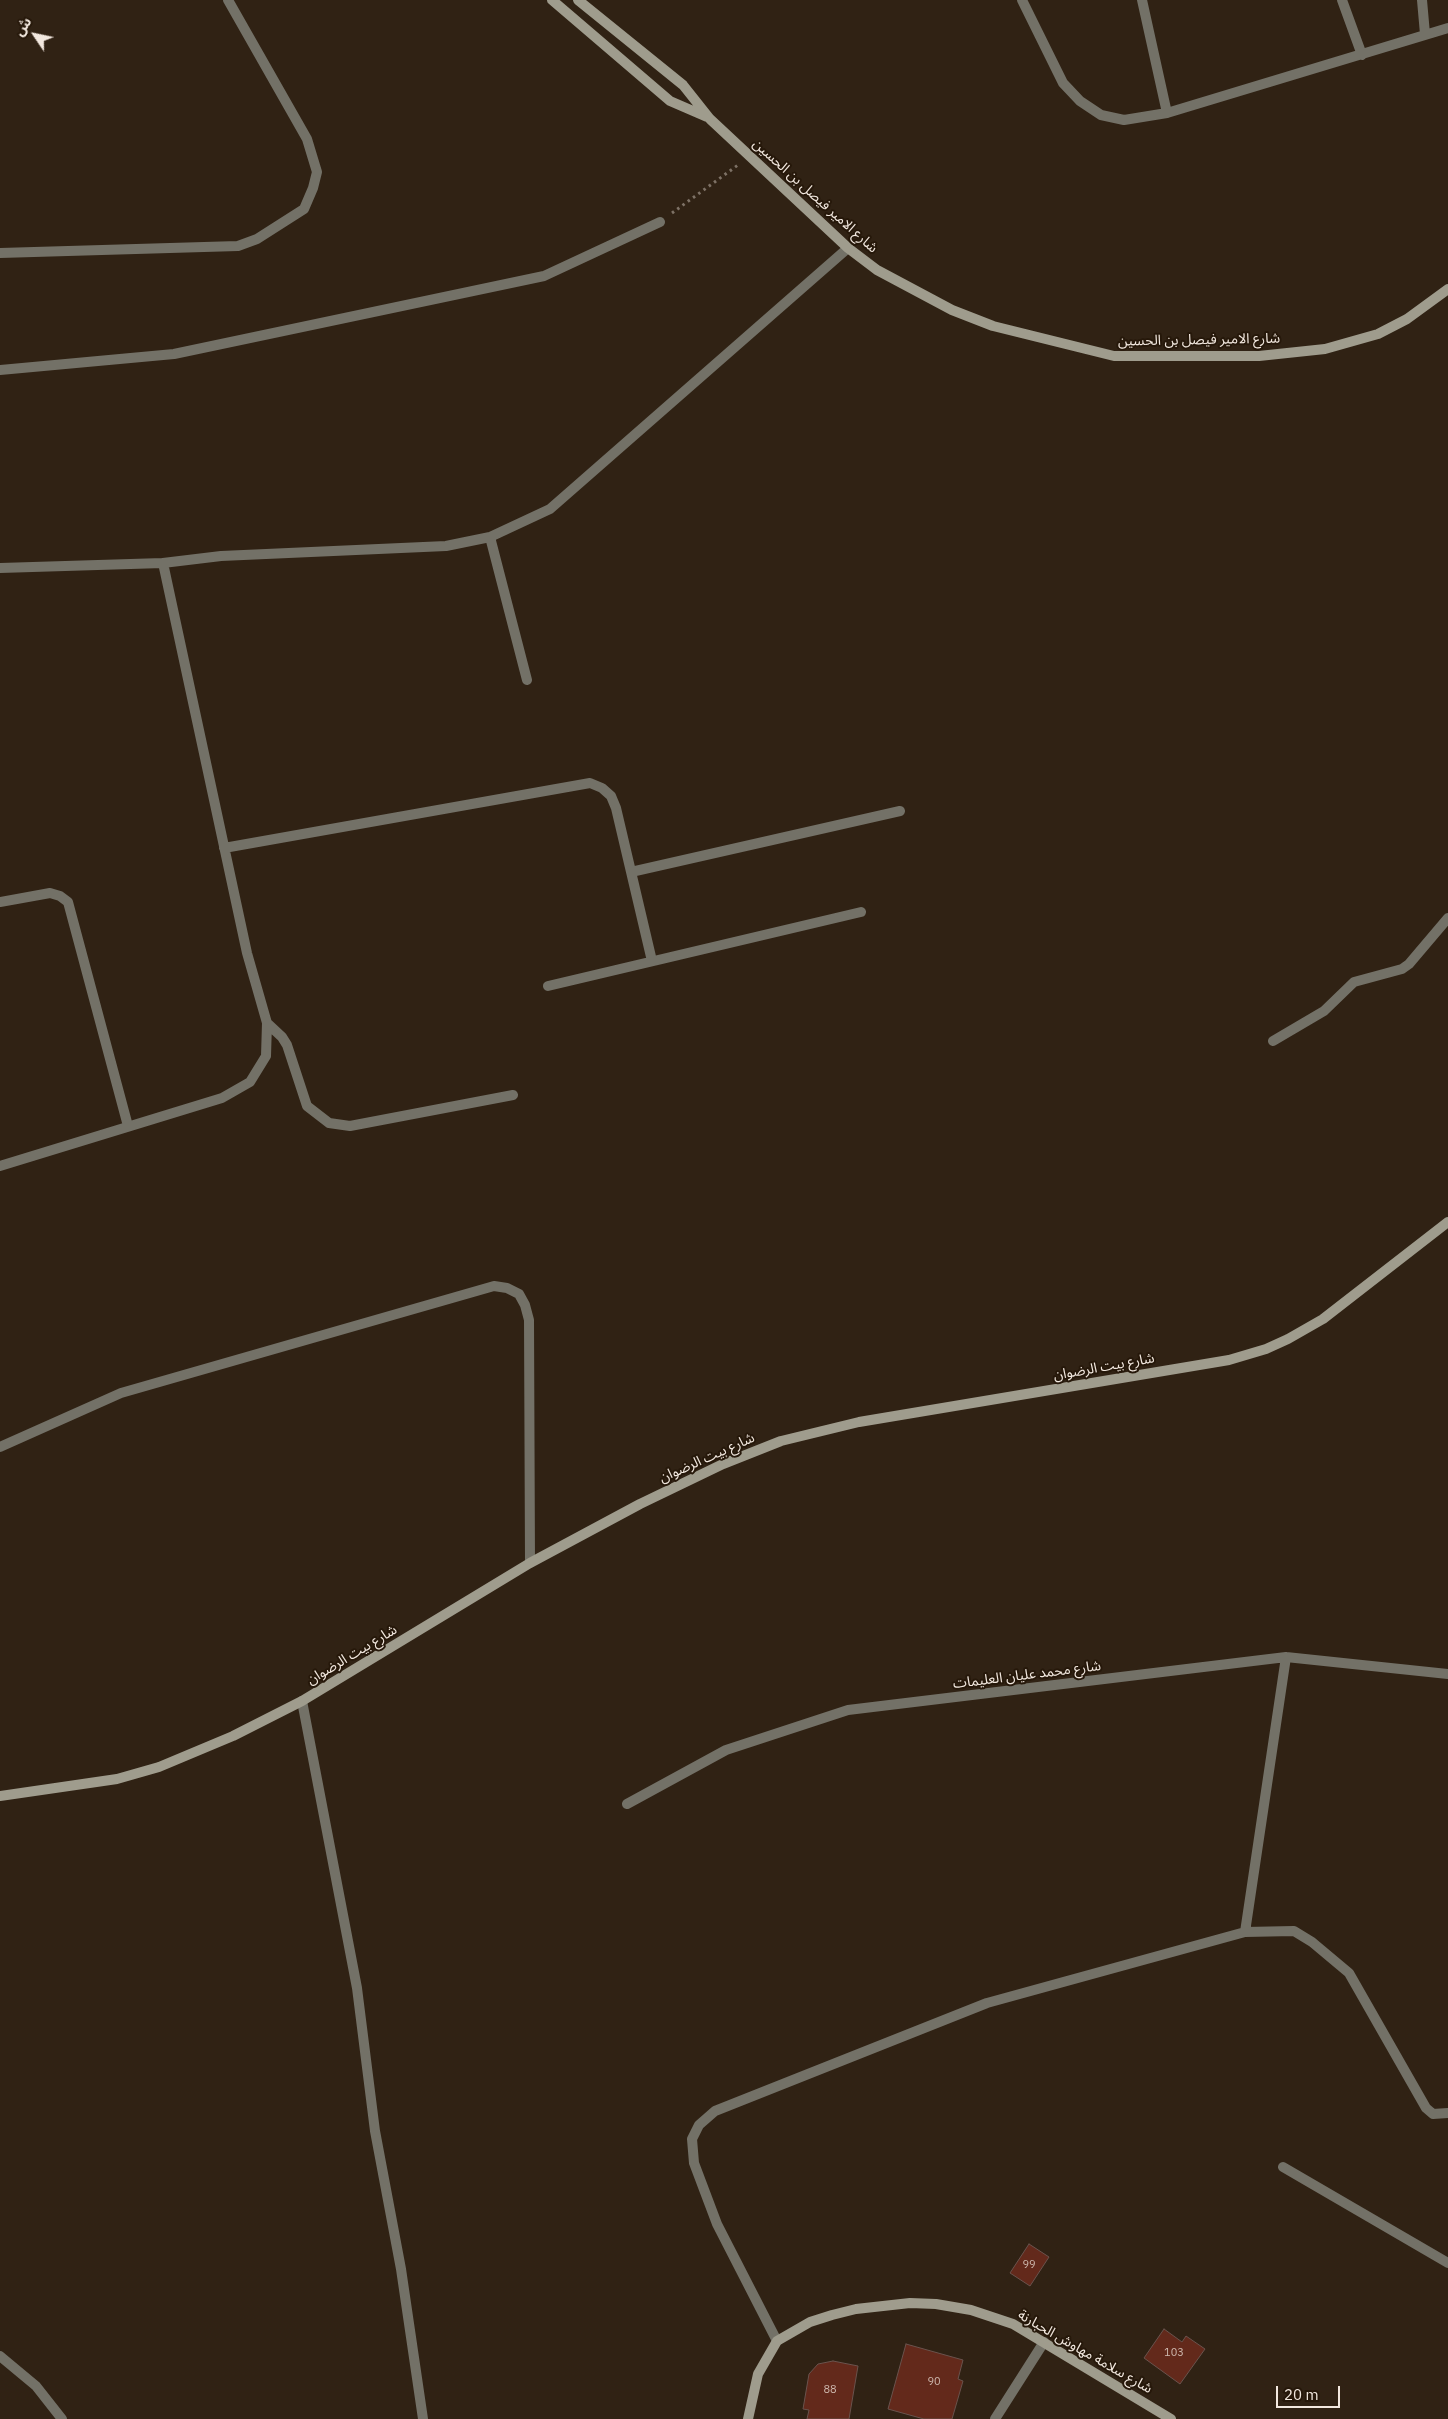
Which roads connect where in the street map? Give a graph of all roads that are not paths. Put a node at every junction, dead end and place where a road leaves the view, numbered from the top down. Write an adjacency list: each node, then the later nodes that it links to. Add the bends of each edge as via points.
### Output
1 (228, 0): 15 (street, via 307,138 317,172 304,209 257,239 238,246)
2 (552, 0): 12 (street, شارع الامير فيصل بن الحسين, via 670,101)
3 (578, 0): 12 (street, شارع الامير فيصل بن الحسين, via 683,85)
4 (1022, 0): 11 (street, via 1063,83 1080,101 1101,116 1124,120)
5 (1142, 0): 11 (street)
6 (1342, 0): 10 (street)
7 (1422, 0): 9 (street)
8 (1448, 28): 9 (street)
9 (1425, 34): 10 (street)
10 (1362, 55): 11 (street)
11 (1167, 113)
12 (710, 119): 14 (street, شارع الامير فيصل بن الحسين)
13 (660, 222): 17 (street, via 544,276 174,354)
14 (848, 248): 16 (street, شارع الامير فيصل بن الحسين, via 877,270 952,310 993,326 1114,356 1259,356 1325,349 1378,334 1406,319); 18 (street, via 550,509)
15 (0, 253)
16 (1448, 289)
17 (0, 370)
18 (490, 537): 19 (street, via 446,546 221,556); 21 (street)
19 (163, 562): 20 (street); 23 (street)
20 (0, 568)
21 (528, 680)
22 (900, 811): 24 (street)
23 (224, 848): 24 (street, via 590,783 611,796); 30 (street, via 247,953)
24 (630, 872): 28 (street)
25 (0, 902): 33 (street, via 50,894 68,902)
26 (861, 912): 28 (street)
27 (1448, 918): 31 (street, via 1402,969 1354,982 1329,1008)
28 (652, 961): 29 (street)
29 (548, 986)
30 (267, 1024): 32 (street, via 287,1045 307,1106 329,1123 350,1126); 33 (street, via 266,1056 250,1082 222,1098)
31 (1273, 1041)
32 (513, 1095)
33 (128, 1126): 34 (street)
34 (0, 1166)
35 (1448, 1222): 37 (street, شارع بيت الرضوان, via 1323,1319 1266,1348 1229,1360 859,1422 781,1441 723,1464 640,1504)
36 (0, 1448): 37 (street, via 121,1393 494,1286 506,1288 519,1294 526,1305 529,1320)
37 (530, 1563): 40 (street, شارع بيت الرضوان)
38 (1286, 1656): 39 (street, شارع محمد عليان العليمات); 42 (street, شارع محمد عليان العليمات, via 848,1710 726,1750); 43 (street)
39 (1448, 1674)
40 (302, 1701): 41 (street, شارع بيت الرضوان, via 233,1736 159,1767 117,1779); 51 (street, via 352,1960 375,2131 402,2269)
41 (0, 1796)
42 (627, 1804)
43 (1245, 1932): 44 (street, via 1294,1931 1349,1973 1426,2108 1433,2114); 47 (street, via 987,2004 715,2111 698,2125 692,2145 717,2224)
44 (1448, 2113)
45 (1284, 2167): 46 (street)
46 (1448, 2263)
47 (777, 2341): 48 (street, شارع سلامة مهاوش الحبارنة, via 810,2322 832,2315 910,2303 936,2304 987,2315 1013,2324); 52 (street, via 758,2374)
48 (1044, 2342): 53 (street); 54 (street, شارع سلامة مهاوش الحبارنة)
49 (0, 2356): 50 (street, via 36,2386)
50 (62, 2419)
51 (423, 2419)
52 (748, 2419)
53 (995, 2419)
54 (1171, 2419)

